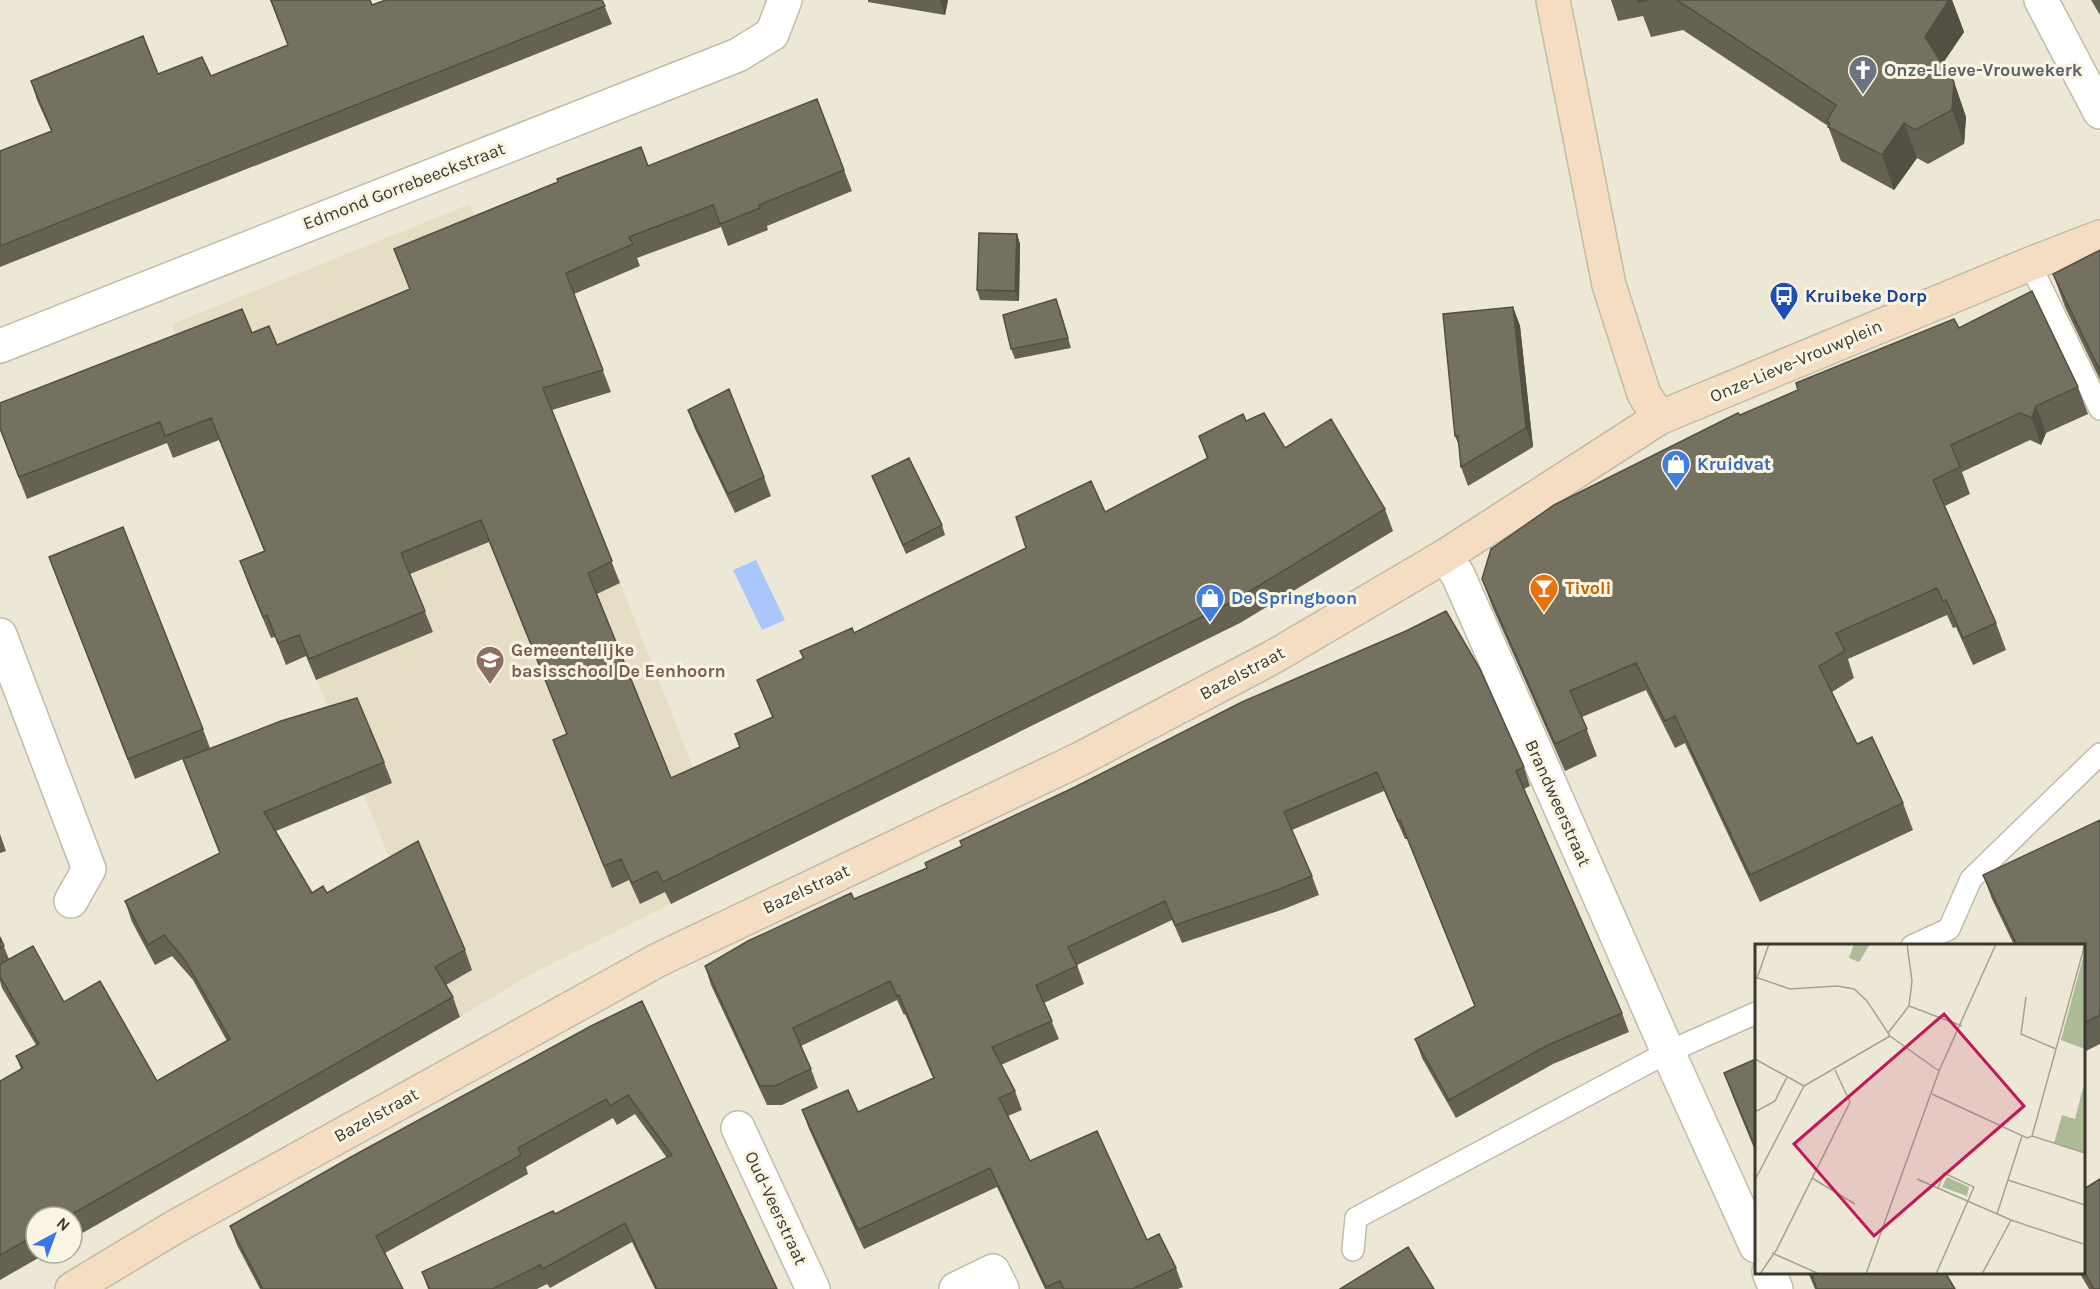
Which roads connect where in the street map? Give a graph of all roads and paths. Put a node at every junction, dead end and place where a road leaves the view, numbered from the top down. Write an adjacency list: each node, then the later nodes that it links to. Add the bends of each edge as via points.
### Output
1 (785, 0): 7 (street, Edmond Gorrebeeckstraat, via 772,34 738,55)
2 (1553, 0): 9 (main road, via 1609,285 1644,394)
3 (2041, 0): 4 (street)
4 (2100, 112)
5 (2100, 237): 6 (main road, Onze-Lieve-Vrouwplein)
6 (2030, 264): 8 (lane); 9 (main road, Onze-Lieve-Vrouwplein)
7 (0, 346)
8 (2100, 409)
9 (1659, 418): 10 (main road, Onze-Lieve-Vrouwplein)
10 (1542, 493): 11 (main road, Bazelstraat)
11 (1445, 556): 17 (street, Brandweerstraat, via 1458,575); 22 (main road, Bazelstraat, via 1273,657 1080,759 658,960 173,1228)
12 (0, 635): 14 (street, via 89,869)
13 (2100, 754): 15 (lane, via 1971,879 1949,929)
14 (71, 901)
15 (1914, 944)
16 (1755, 1013): 17 (lane)
17 (1668, 1052): 19 (street, Brandweerstraat); 20 (lane, via 1356,1218)
18 (738, 1128): 23 (street, Oud-Veerstraat)
19 (1755, 1244)
20 (1353, 1250)
21 (1770, 1274): 26 (street)
22 (72, 1289)
23 (813, 1289)
24 (956, 1289): 25 (street, via 993,1271)
25 (1002, 1289)
26 (1776, 1289)

